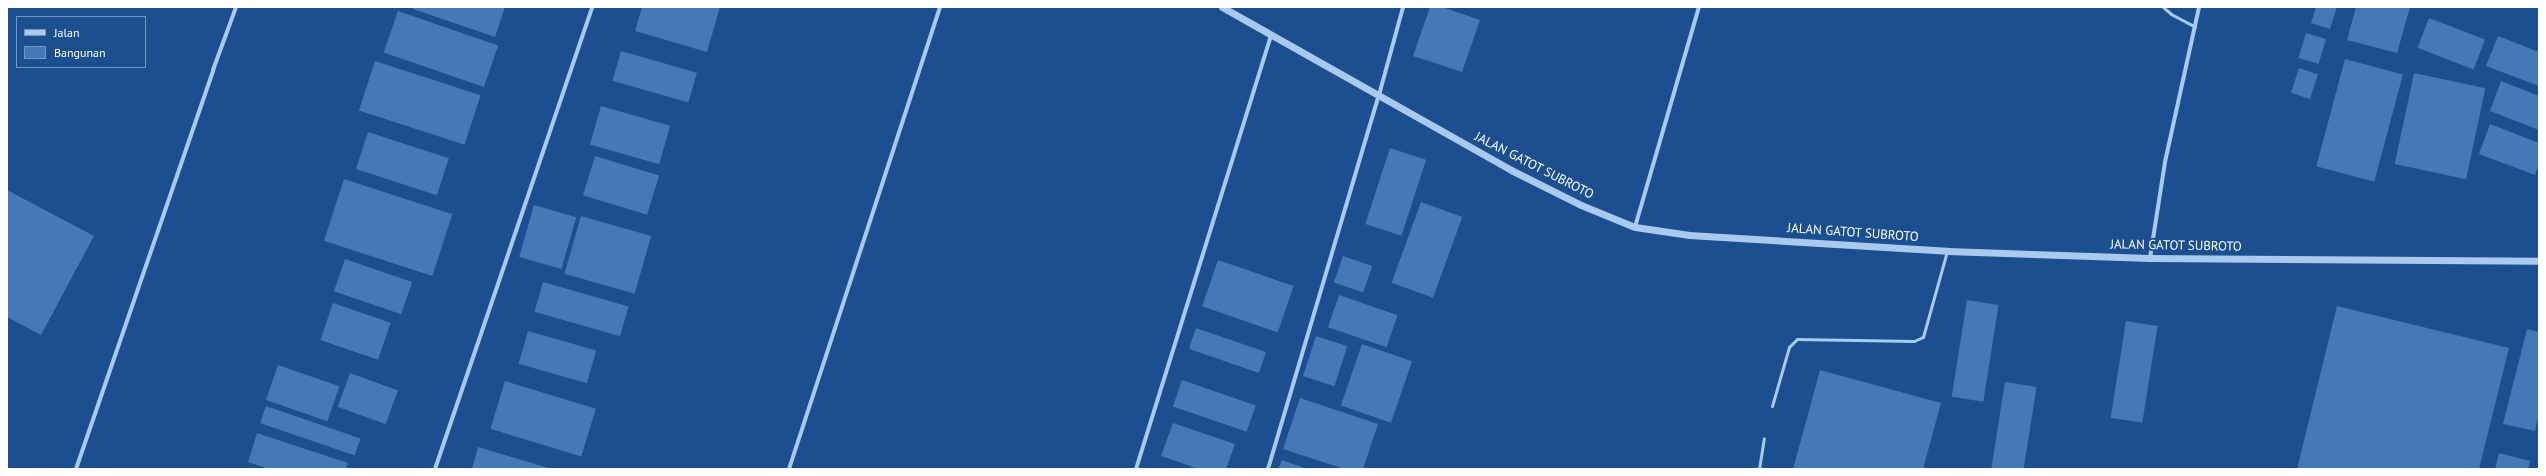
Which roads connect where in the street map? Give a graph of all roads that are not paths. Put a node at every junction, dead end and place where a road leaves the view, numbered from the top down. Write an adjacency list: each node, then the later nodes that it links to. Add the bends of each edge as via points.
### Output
1 (236, 7): 18 (street)
2 (592, 7): 19 (street)
3 (940, 7): 20 (street)
4 (1222, 7): 10 (street, JALAN GATOT SUBROTO)
5 (1403, 7): 11 (street)
6 (1699, 7): 12 (street)
7 (2163, 7): 9 (lane)
8 (2199, 7): 9 (street)
9 (2195, 27): 14 (street, via 2165,162)
10 (1271, 36): 11 (street, JALAN GATOT SUBROTO); 21 (street)
11 (1380, 95): 12 (street, JALAN GATOT SUBROTO, via 1512,170 1581,205); 22 (street)
12 (1635, 227): 13 (street, JALAN GATOT SUBROTO, via 1689,235)
13 (1947, 251): 14 (street, JALAN GATOT SUBROTO); 16 (lane, via 1923,337 1914,341 1797,339 1789,347)
14 (2150, 258): 15 (street, JALAN GATOT SUBROTO)
15 (2539, 261)
16 (1772, 406)
17 (1764, 438): 23 (lane)
18 (76, 469)
19 (435, 469)
20 (789, 469)
21 (1136, 469)
22 (1268, 469)
23 (1759, 469)

